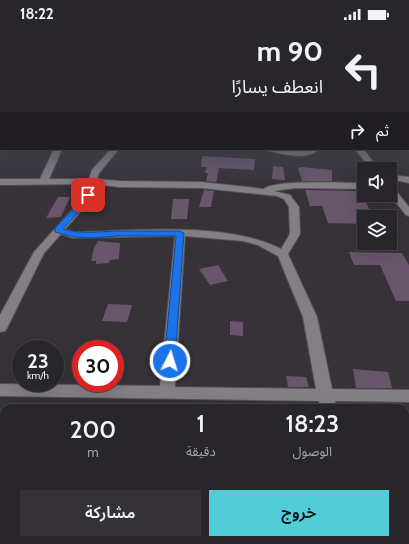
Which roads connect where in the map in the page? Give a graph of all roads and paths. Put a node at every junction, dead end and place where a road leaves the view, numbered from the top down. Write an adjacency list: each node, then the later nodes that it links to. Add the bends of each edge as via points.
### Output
1 (58, 150): 11 (street)
2 (114, 150): 9 (street, via 95,172)
3 (277, 150): 4 (street, via 305,153)
4 (314, 150)
5 (360, 150): 6 (street)
6 (369, 162)
7 (397, 178): 8 (street)
8 (409, 180)
9 (92, 181): 11 (street); 13 (street, via 119,184 201,185); 16 (street, via 85,201)
10 (0, 182): 11 (street)
11 (43, 182)
12 (357, 186): 13 (street, via 295,185)
13 (259, 191): 18 (street, via 287,197 294,207 295,234)
14 (397, 198): 15 (street)
15 (409, 213)
16 (58, 230): 17 (street, via 90,236 119,233); 19 (street, via 39,252)
17 (180, 233): 18 (street, via 244,238 262,243); 22 (street)
18 (283, 254): 24 (street, via 310,317)
19 (6, 303): 20 (street)
20 (0, 328)
21 (0, 390): 22 (street)
22 (167, 392): 24 (street)
23 (409, 396): 24 (street)
24 (326, 401)

